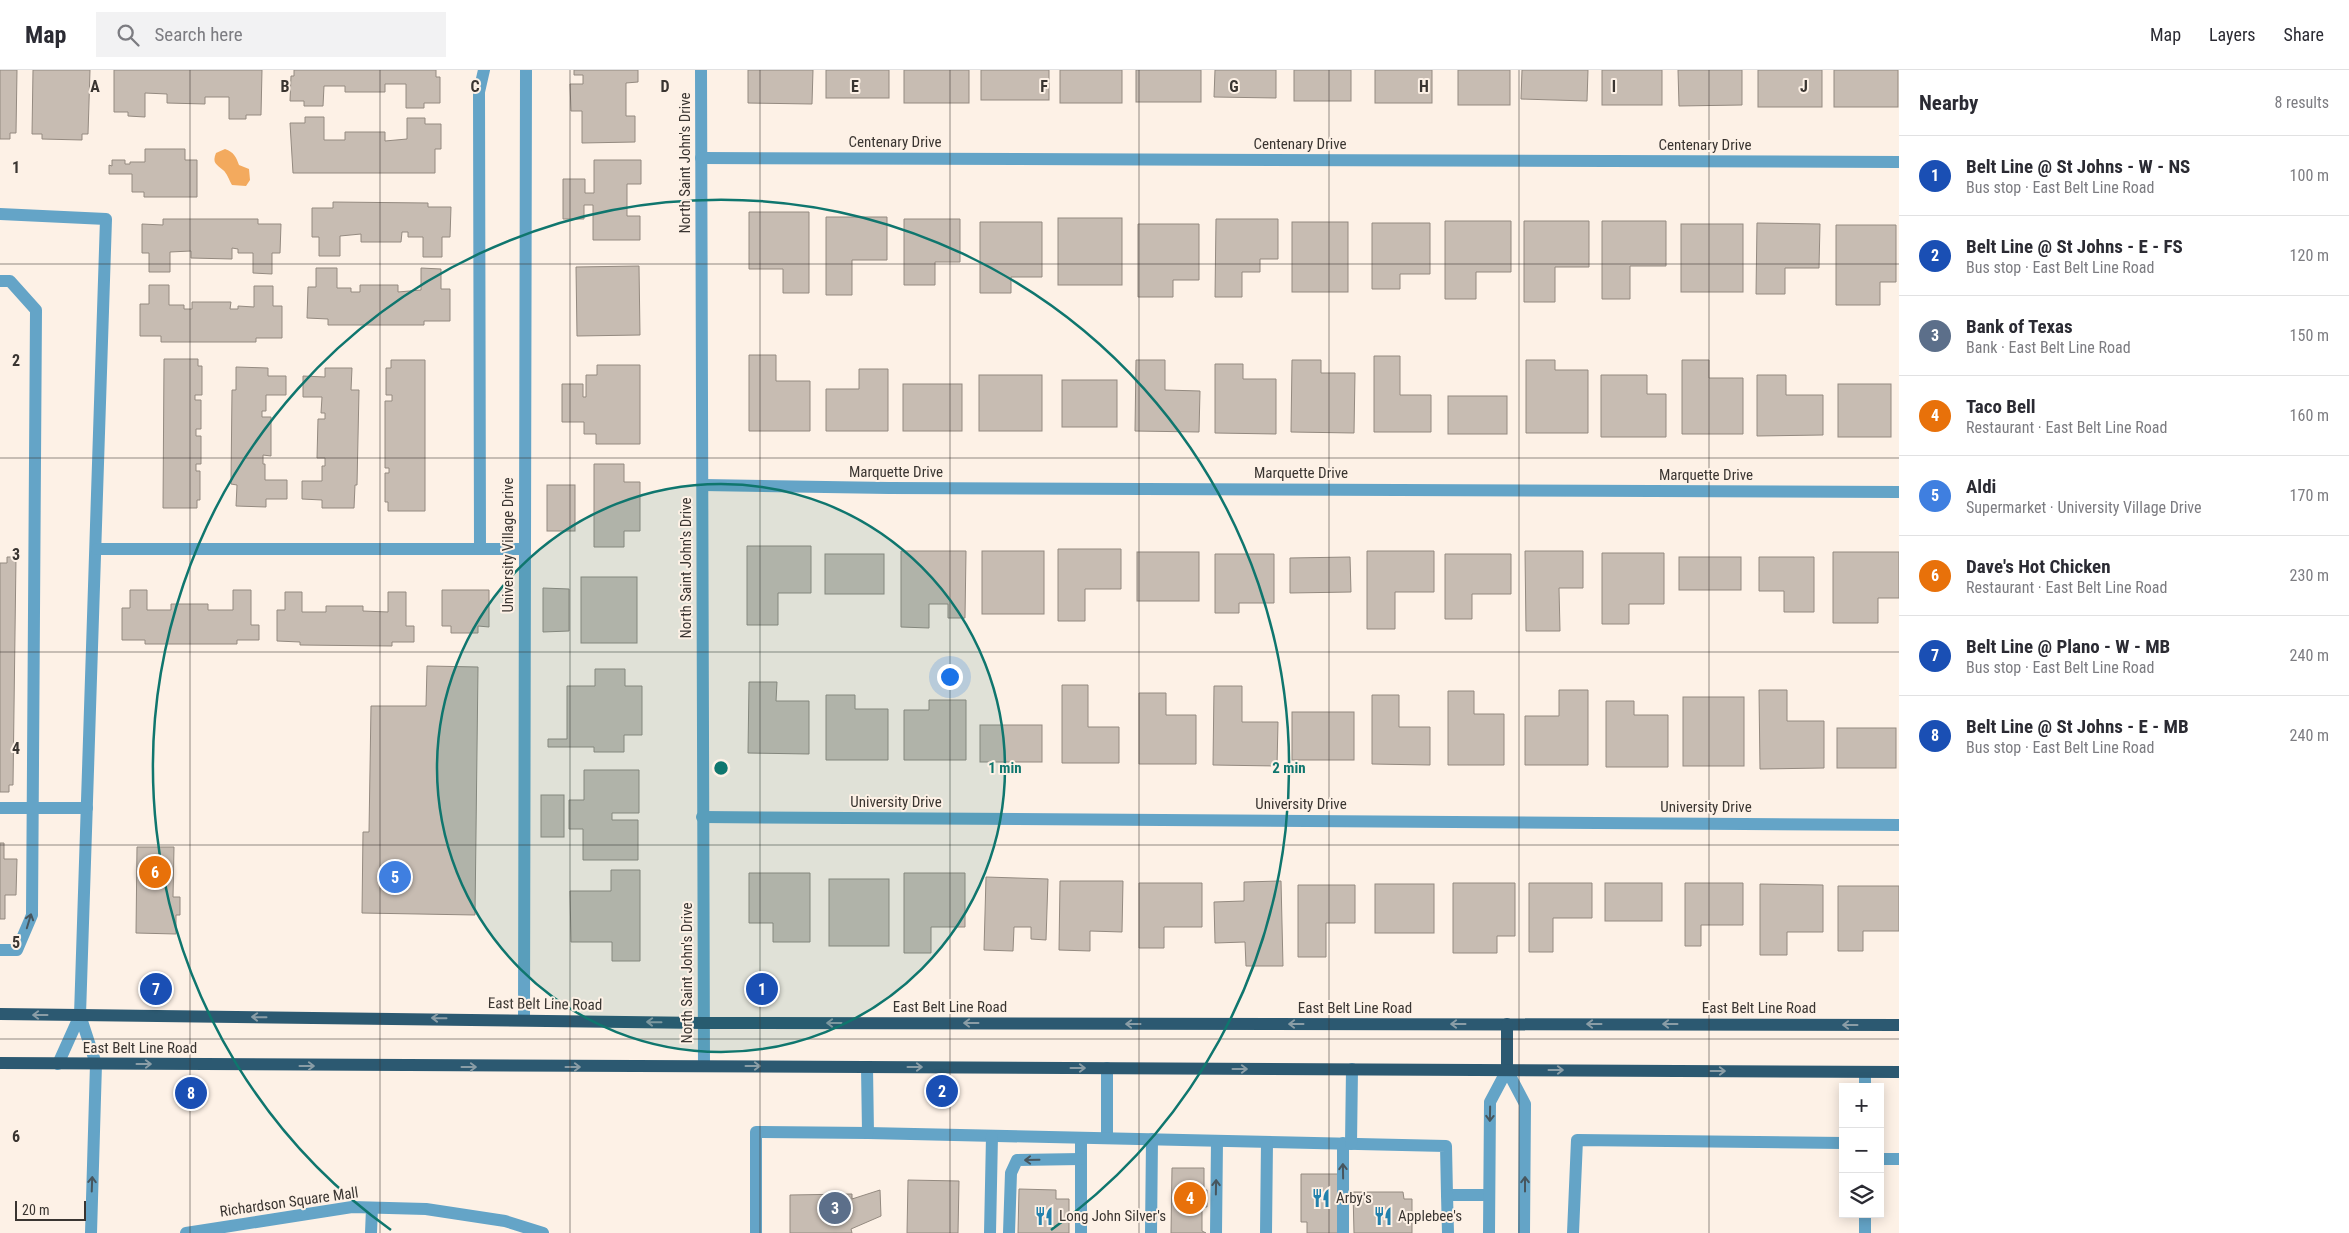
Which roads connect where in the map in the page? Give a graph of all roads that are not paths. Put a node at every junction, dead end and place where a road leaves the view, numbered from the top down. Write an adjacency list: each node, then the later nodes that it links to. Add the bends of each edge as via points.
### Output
1 (484, 70): 11 (street, via 479,92)
2 (526, 70): 12 (street, University Village Drive)
3 (701, 70): 4 (street, North Saint John's Drive)
4 (701, 158): 5 (street, Centenary Drive); 8 (street, North Saint John's Drive)
5 (1899, 162)
6 (0, 214): 10 (street, via 106,220)
7 (0, 281): 14 (street, via 10,281 36,310)
8 (703, 485): 9 (street, Marquette Drive); 16 (street, North Saint John's Drive)
9 (1899, 492)
10 (97, 549): 11 (street); 15 (street)
11 (480, 549): 12 (street)
12 (524, 549): 21 (street, University Village Drive)
13 (0, 808): 14 (street)
14 (33, 808): 15 (street); 18 (street, one-way to 14, via 17,950 32,915)
15 (87, 808): 20 (street)
16 (702, 817): 17 (street, University Drive); 22 (street, North Saint John's Drive)
17 (1899, 824)
18 (0, 950)
19 (0, 1014): 20 (main road, East Belt Line Road, one-way to 19)
20 (80, 1015): 21 (main road, East Belt Line Road, one-way to 20); 26 (street); 27 (street)
21 (524, 1019): 22 (main road, East Belt Line Road, one-way to 21)
22 (703, 1023): 23 (main road, East Belt Line Road, one-way to 22); 28 (street, North Saint John's Drive)
23 (1507, 1024): 24 (main road, East Belt Line Road, one-way to 23); 32 (main road)
24 (1899, 1025)
25 (0, 1063): 26 (main road, East Belt Line Road)
26 (58, 1064): 27 (main road, East Belt Line Road)
27 (96, 1064): 28 (main road, East Belt Line Road, one-way to 28); 52 (street, one-way to 27)
28 (704, 1066): 29 (main road, East Belt Line Road, one-way to 29)
29 (867, 1067): 30 (main road, East Belt Line Road, one-way to 30); 36 (street)
30 (1107, 1068): 31 (main road, East Belt Line Road, one-way to 31); 39 (street)
31 (1352, 1069): 32 (main road, East Belt Line Road); 44 (street)
32 (1507, 1070): 33 (main road, East Belt Line Road, one-way to 33); 49 (street, one-way to 49, via 1490,1102); 66 (street, one-way to 32, via 1525,1104)
33 (1865, 1072): 34 (main road, East Belt Line Road); 35 (street)
34 (1899, 1072)
35 (1865, 1083)
36 (868, 1133): 37 (street); 56 (street, via 756,1132)
37 (992, 1136): 38 (street); 57 (street)
38 (1081, 1138): 39 (street); 47 (street)
39 (1107, 1138): 40 (street)
40 (1152, 1139): 41 (street); 60 (street)
41 (1217, 1141): 42 (street); 61 (street, one-way to 41)
42 (1267, 1142): 44 (street); 62 (street)
43 (1839, 1142): 67 (street, via 1577,1140)
44 (1347, 1143): 48 (street, via 1446,1146); 63 (street, one-way to 44)
45 (1884, 1158): 46 (street)
46 (1899, 1158)
47 (1081, 1159): 58 (street, one-way to 58, via 1017,1160 1011,1173); 59 (street)
48 (1447, 1195): 49 (street); 64 (street)
49 (1489, 1195): 65 (street)
50 (372, 1208): 53 (street, Richardson Square Mall, via 352,1207); 54 (street); 55 (street, Richardson Square Mall, via 426,1208 505,1221)
51 (1865, 1218): 68 (street)
52 (91, 1233)
53 (186, 1233)
54 (371, 1233)
55 (543, 1233)
56 (756, 1233)
57 (990, 1233)
58 (1009, 1233)
59 (1081, 1233)
60 (1151, 1233)
61 (1216, 1233)
62 (1266, 1233)
63 (1343, 1233)
64 (1448, 1233)
65 (1488, 1233)
66 (1524, 1233)
67 (1574, 1233)
68 (1865, 1233)

